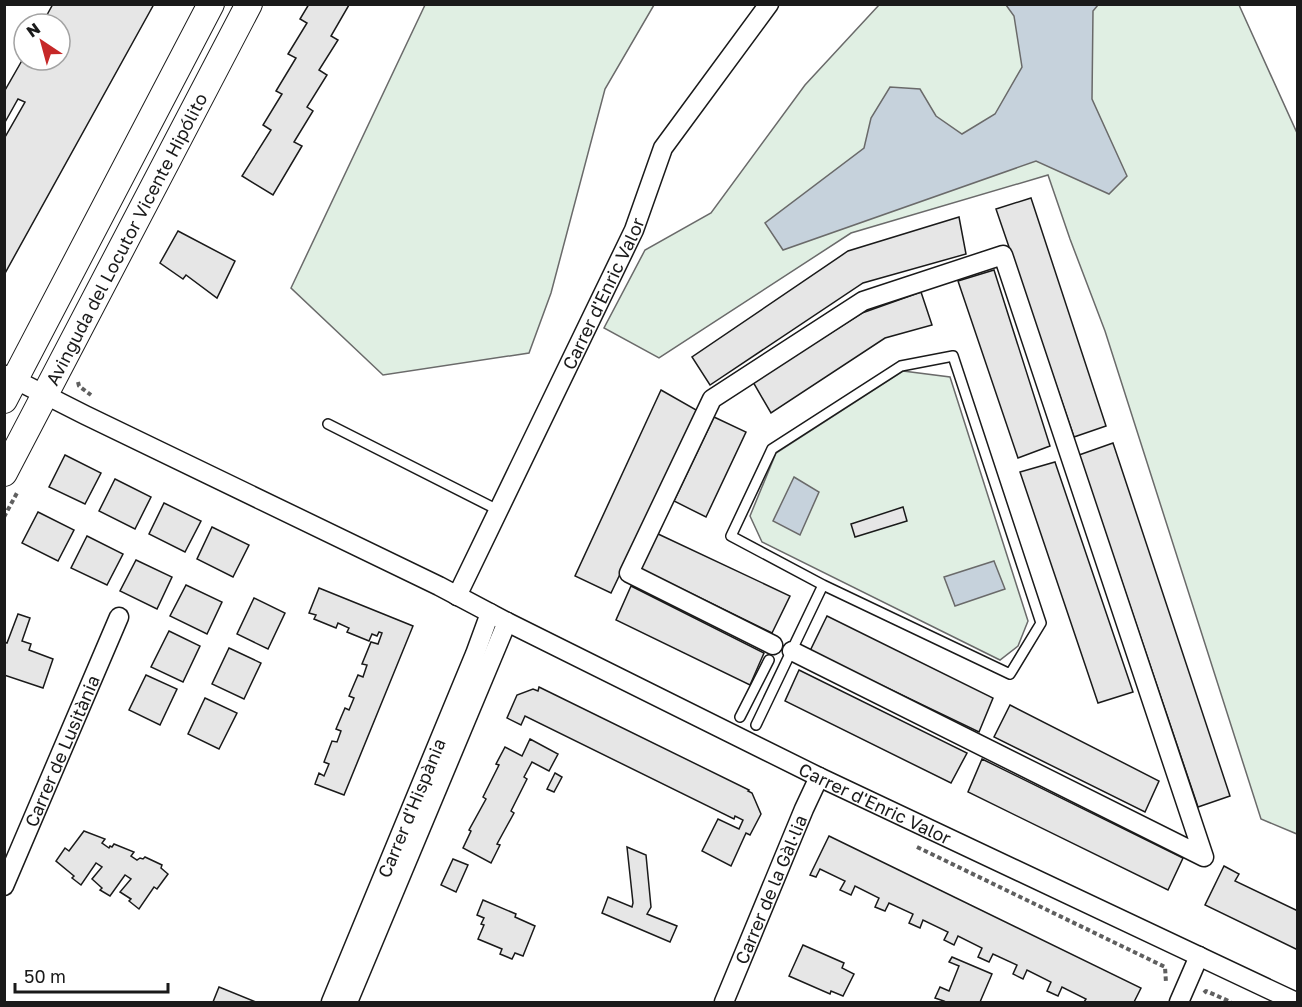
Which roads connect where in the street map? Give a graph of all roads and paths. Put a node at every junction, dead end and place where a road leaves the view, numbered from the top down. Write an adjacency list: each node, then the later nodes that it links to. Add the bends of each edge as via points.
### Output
1 (211, 4): 4 (main road, Avinguda del Locutor Vicente Hipólito)
2 (249, 4): 5 (main road, Avinguda del Locutor Vicente Hipólito)
3 (769, 4): 8 (street, Carrer d'Enric Valor, via 663,148 634,230)
4 (8, 384): 5 (street, Carrer d'Enric Valor)
5 (45, 394): 7 (main road, Avinguda del Locutor Vicente Hipólito); 10 (street, Carrer d'Enric Valor)
6 (328, 424): 8 (lane)
7 (4, 473)
8 (498, 510): 10 (street, Carrer d'Enric Valor)
9 (823, 585): 9 (lane, via 1010,674 1041,623 953,356 902,366 772,449 731,536); 14 (lane)
10 (457, 596): 11 (street, Carrer d'Enric Valor)
11 (490, 613): 13 (street, Carrer d'Enric Valor); 22 (street, Carrer d'Hispània)
12 (119, 617): 19 (street, Carrer de Lusitània)
13 (507, 622): 18 (street, Carrer d'Enric Valor); 23 (street, Carrer d'Hispània)
14 (792, 651): 15 (street, via 1204,857 1003,255 863,301 712,399 629,573); 17 (lane)
15 (771, 652): 16 (lane)
16 (740, 717)
17 (756, 725)
18 (819, 777): 20 (street, Carrer d'Enric Valor); 24 (street, Carrer de la Gàl·lia)
19 (4, 886)
20 (1199, 956): 25 (street); 27 (street, Carrer d'Enric Valor)
21 (1201, 996): 26 (path, via 1206,991)
22 (331, 1002)
23 (348, 1002)
24 (724, 1002)
25 (1179, 1002)
26 (1231, 1002)
27 (1296, 1002)

